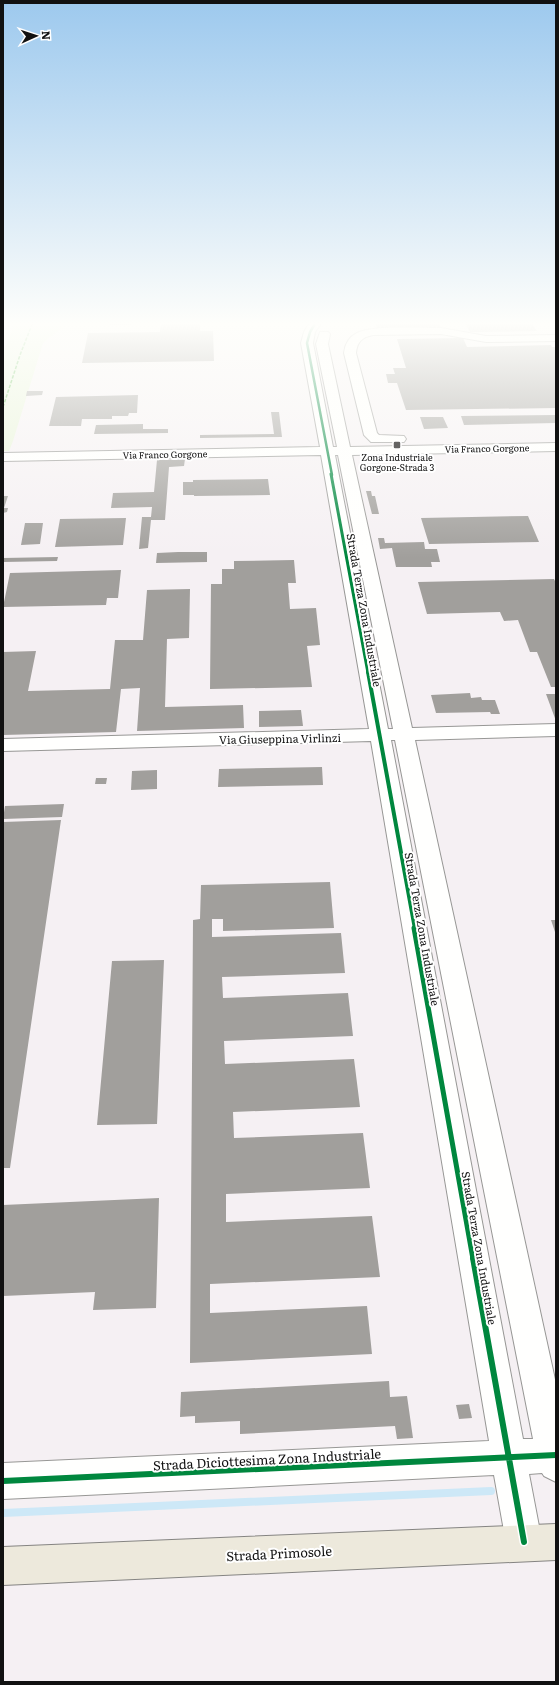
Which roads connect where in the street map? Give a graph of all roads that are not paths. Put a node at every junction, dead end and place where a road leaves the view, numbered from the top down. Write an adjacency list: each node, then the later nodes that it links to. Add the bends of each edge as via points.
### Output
1 (322, 401): 5 (street, Strada Terza Zona Industriale)
2 (363, 401): 3 (street, via 371,436 376,440)
3 (556, 436)
4 (556, 447): 5 (street, Via Franco Gorgone)
5 (336, 451): 6 (street, Via Franco Gorgone); 8 (street, Strada Terza Zona Industriale); 9 (street, Strada Terza Zona Industriale)
6 (3, 457)
7 (556, 730): 8 (street, Via Giuseppina Virlinzi)
8 (404, 734): 9 (street, Via Giuseppina Virlinzi); 12 (street, Strada Terza Zona Industriale)
9 (379, 735): 10 (street, Via Giuseppina Virlinzi); 11 (street, Strada Terza Zona Industriale)
10 (3, 744)
11 (508, 1458): 12 (street, Strada Diciottesima Zona Industriale); 13 (street, Strada Diciottesima Zona Industriale); 14 (street, Strada Terza Zona Industriale)
12 (555, 1458)
13 (3, 1481)
14 (540, 1542): 15 (main road, Strada Primosole)
15 (3, 1566)

